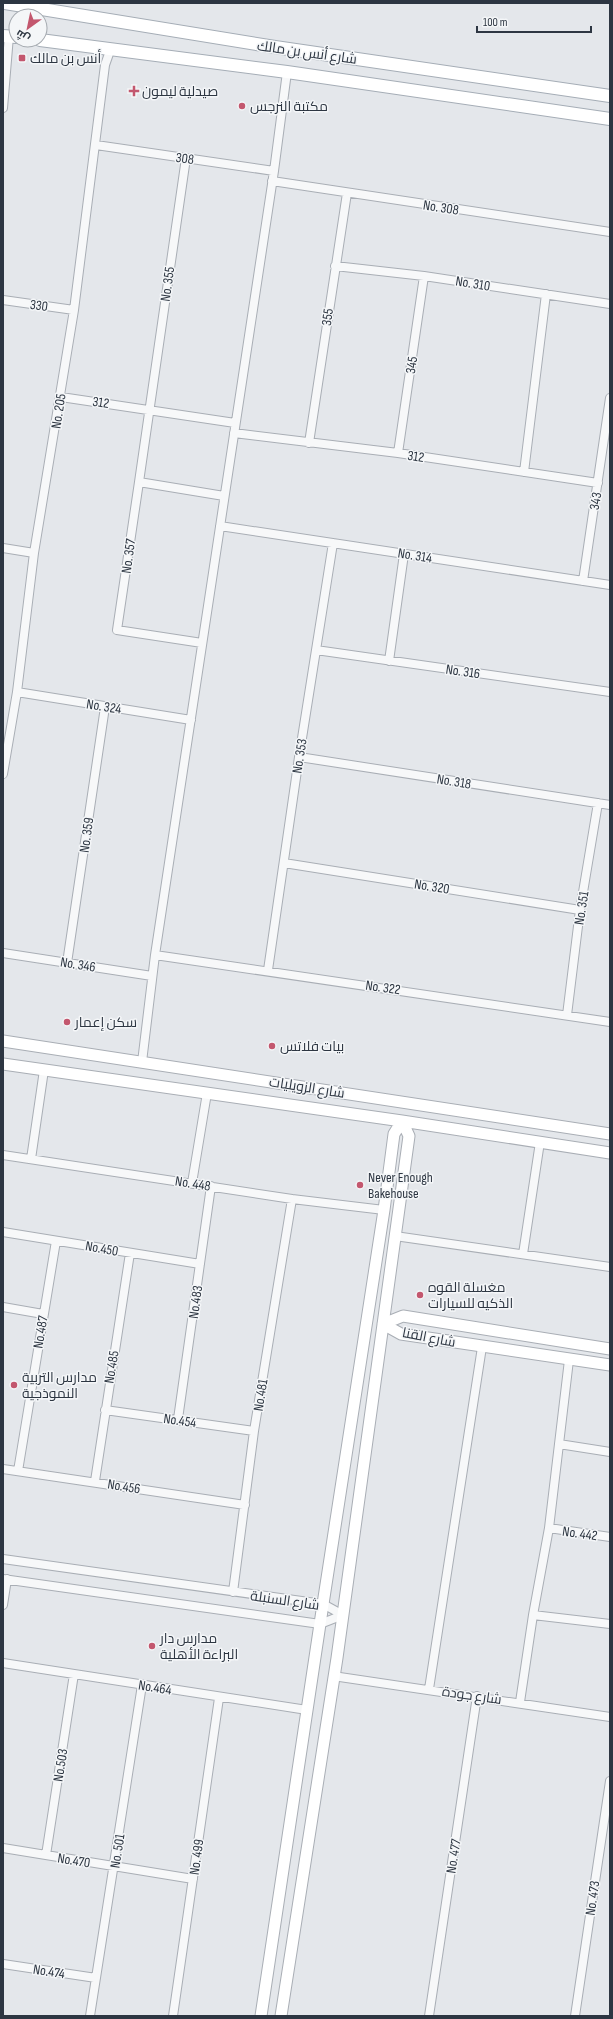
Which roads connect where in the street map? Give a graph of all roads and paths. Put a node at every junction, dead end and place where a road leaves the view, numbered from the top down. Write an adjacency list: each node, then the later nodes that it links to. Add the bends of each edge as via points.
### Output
1 (5, 3): 6 (main road, شارع أنس بن مالك, via 274,47)
2 (48, 41): 4 (main road, شارع أنس بن مالك)
3 (8, 48): 7 (street)
4 (111, 48): 5 (main road, شارع أنس بن مالك); 9 (street, No. 205, via 105,65)
5 (287, 72): 8 (main road, شارع أنس بن مالك); 11 (street)
6 (610, 96)
7 (3, 108)
8 (610, 119)
9 (96, 145): 10 (street, 308); 20 (street, No. 205)
10 (186, 158): 11 (street, 308); 23 (street, No. 355)
11 (274, 171): 12 (street)
12 (272, 181): 13 (street, No. 308); 24 (street)
13 (347, 193): 14 (street, No. 308); 15 (street, 355)
14 (610, 232)
15 (335, 266): 16 (street, No. 310); 27 (street, 355)
16 (424, 276): 17 (street, No. 310); 28 (street, 345)
17 (546, 294): 19 (street, No. 310); 29 (street)
18 (3, 300): 20 (street, 330)
19 (610, 304)
20 (74, 310): 21 (street, No. 205)
21 (61, 396): 23 (street, 312); 36 (street, No. 205)
22 (610, 398): 26 (street, 343)
23 (148, 409): 24 (street, 312); 30 (street, No. 355)
24 (235, 423): 25 (street)
25 (234, 433): 27 (street, 312); 32 (street)
26 (607, 441): 31 (street, 343)
27 (309, 442): 28 (street, 312)
28 (398, 454): 29 (street, 312)
29 (524, 472): 31 (street, 312)
30 (139, 482): 32 (street); 40 (street, No. 357, via 117,630)
31 (598, 483): 38 (street, 343)
32 (224, 496): 33 (street)
33 (220, 526): 34 (street, No. 314); 40 (street)
34 (333, 543): 37 (street, No. 314); 41 (street, No. 353)
35 (3, 548): 36 (street)
36 (34, 553): 43 (street, No. 205)
37 (404, 554): 38 (street, No. 314); 42 (street)
38 (583, 581): 39 (street, No. 314)
39 (610, 585)
40 (202, 642): 46 (street)
41 (316, 650): 42 (street, No. 316); 48 (street, No. 353)
42 (389, 661): 44 (street, No. 316)
43 (18, 692): 45 (street, No. 324); 47 (street, No. 205)
44 (610, 692)
45 (104, 707): 46 (street, No. 324); 56 (street, No. 359)
46 (191, 720): 55 (street)
47 (4, 753): 49 (street, No. 205)
48 (299, 757): 50 (street, No. 318); 52 (street, No. 353)
49 (3, 774)
50 (598, 803): 51 (street, No. 318); 53 (street, No. 351)
51 (610, 805)
52 (284, 863): 53 (street, No. 320); 57 (street, No. 353)
53 (580, 910): 59 (street, No. 351)
54 (3, 953): 56 (street, No. 346)
55 (155, 955): 57 (street, No. 322); 58 (street)
56 (67, 962): 58 (street, No. 346)
57 (268, 970): 59 (street, No. 322)
58 (152, 976): 62 (street)
59 (567, 1014): 60 (street, No. 322)
60 (610, 1022)
61 (3, 1041): 62 (street, شارع الزويليات)
62 (142, 1062): 67 (street, شارع الزويليات)
63 (3, 1064): 64 (street, شارع الزويليات)
64 (44, 1070): 65 (street, شارع الزويليات); 71 (street)
65 (206, 1093): 66 (street, شارع الزويليات); 72 (street)
66 (402, 1121): 68 (street, شارع الزويليات); 75 (street, via 394,1134); 77 (street, via 409,1136)
67 (610, 1134)
68 (540, 1142): 69 (street, شارع الزويليات); 80 (street)
69 (610, 1153)
70 (3, 1155): 71 (street, No. 448)
71 (31, 1159): 72 (street, No. 448)
72 (192, 1183): 73 (street, No. 448)
73 (211, 1186): 74 (street, No. 448); 81 (street, No.483)
74 (292, 1199): 75 (street, No. 448); 92 (street, No.481)
75 (384, 1210): 104 (street)
76 (3, 1232): 78 (street, No.450)
77 (395, 1236): 80 (street); 85 (street)
78 (56, 1241): 79 (street, No.450); 84 (street, No.487)
79 (130, 1253): 81 (street, No.450); 90 (street, No.485)
80 (523, 1254): 82 (street)
81 (200, 1264): 91 (street, No.483)
82 (610, 1267)
83 (3, 1307): 84 (street)
84 (43, 1314): 96 (street, No.487)
85 (383, 1324): 86 (street, شارع القنا, via 401,1334); 87 (street, شارع القنا, via 404,1316); 106 (street)
86 (482, 1347): 88 (street, شارع القنا); 114 (street)
87 (610, 1349)
88 (569, 1360): 89 (street, شارع القنا); 93 (street)
89 (610, 1365)
90 (105, 1410): 91 (street, No.454); 97 (street, No.485)
91 (178, 1419): 92 (street, No.454)
92 (254, 1431): 98 (street, No.481)
93 (559, 1444): 94 (street); 99 (street)
94 (610, 1452)
95 (3, 1469): 96 (street, No.456)
96 (18, 1471): 97 (street, No.456)
97 (95, 1481): 98 (street, No.456)
98 (245, 1505): 103 (street, No.481)
99 (549, 1528): 100 (street, No. 442); 107 (street)
100 (610, 1537)
101 (3, 1559): 103 (street, شارع السنبلة)
102 (5, 1579): 105 (street); 108 (street, شارع السنبلة)
103 (233, 1592): 104 (street, شارع السنبلة)
104 (322, 1604): 106 (street, شارع السنبلة); 108 (street)
105 (3, 1605)
106 (342, 1615): 108 (street, شارع السنبلة); 112 (street)
107 (533, 1616): 109 (street); 117 (street)
108 (320, 1624): 118 (street)
109 (610, 1624)
110 (3, 1663): 111 (street, No.464)
111 (74, 1674): 113 (street, No.464); 122 (street, No.503)
112 (333, 1676): 114 (street, شارع جودة); 130 (street)
113 (142, 1685): 116 (street, No.464); 123 (street, No. 501)
114 (429, 1689): 115 (street, شارع جودة)
115 (477, 1696): 117 (street, شارع جودة); 131 (street, No. 477)
116 (219, 1698): 118 (street, No.464); 124 (street, No. 499)
117 (520, 1702): 119 (street, شارع جودة)
118 (307, 1710): 129 (street)
119 (610, 1717)
120 (610, 1781): 132 (street, No. 473)
121 (3, 1848): 122 (street, No.470)
122 (46, 1855): 123 (street, No.470)
123 (115, 1866): 124 (street, No.470); 126 (street, No. 501)
124 (192, 1879): 128 (street, No. 499)
125 (3, 1964): 126 (street, No.474)
126 (96, 1978): 127 (street, No. 501)
127 (90, 2016)
128 (172, 2016)
129 (261, 2016)
130 (281, 2016)
131 (429, 2016)
132 (575, 2016)

